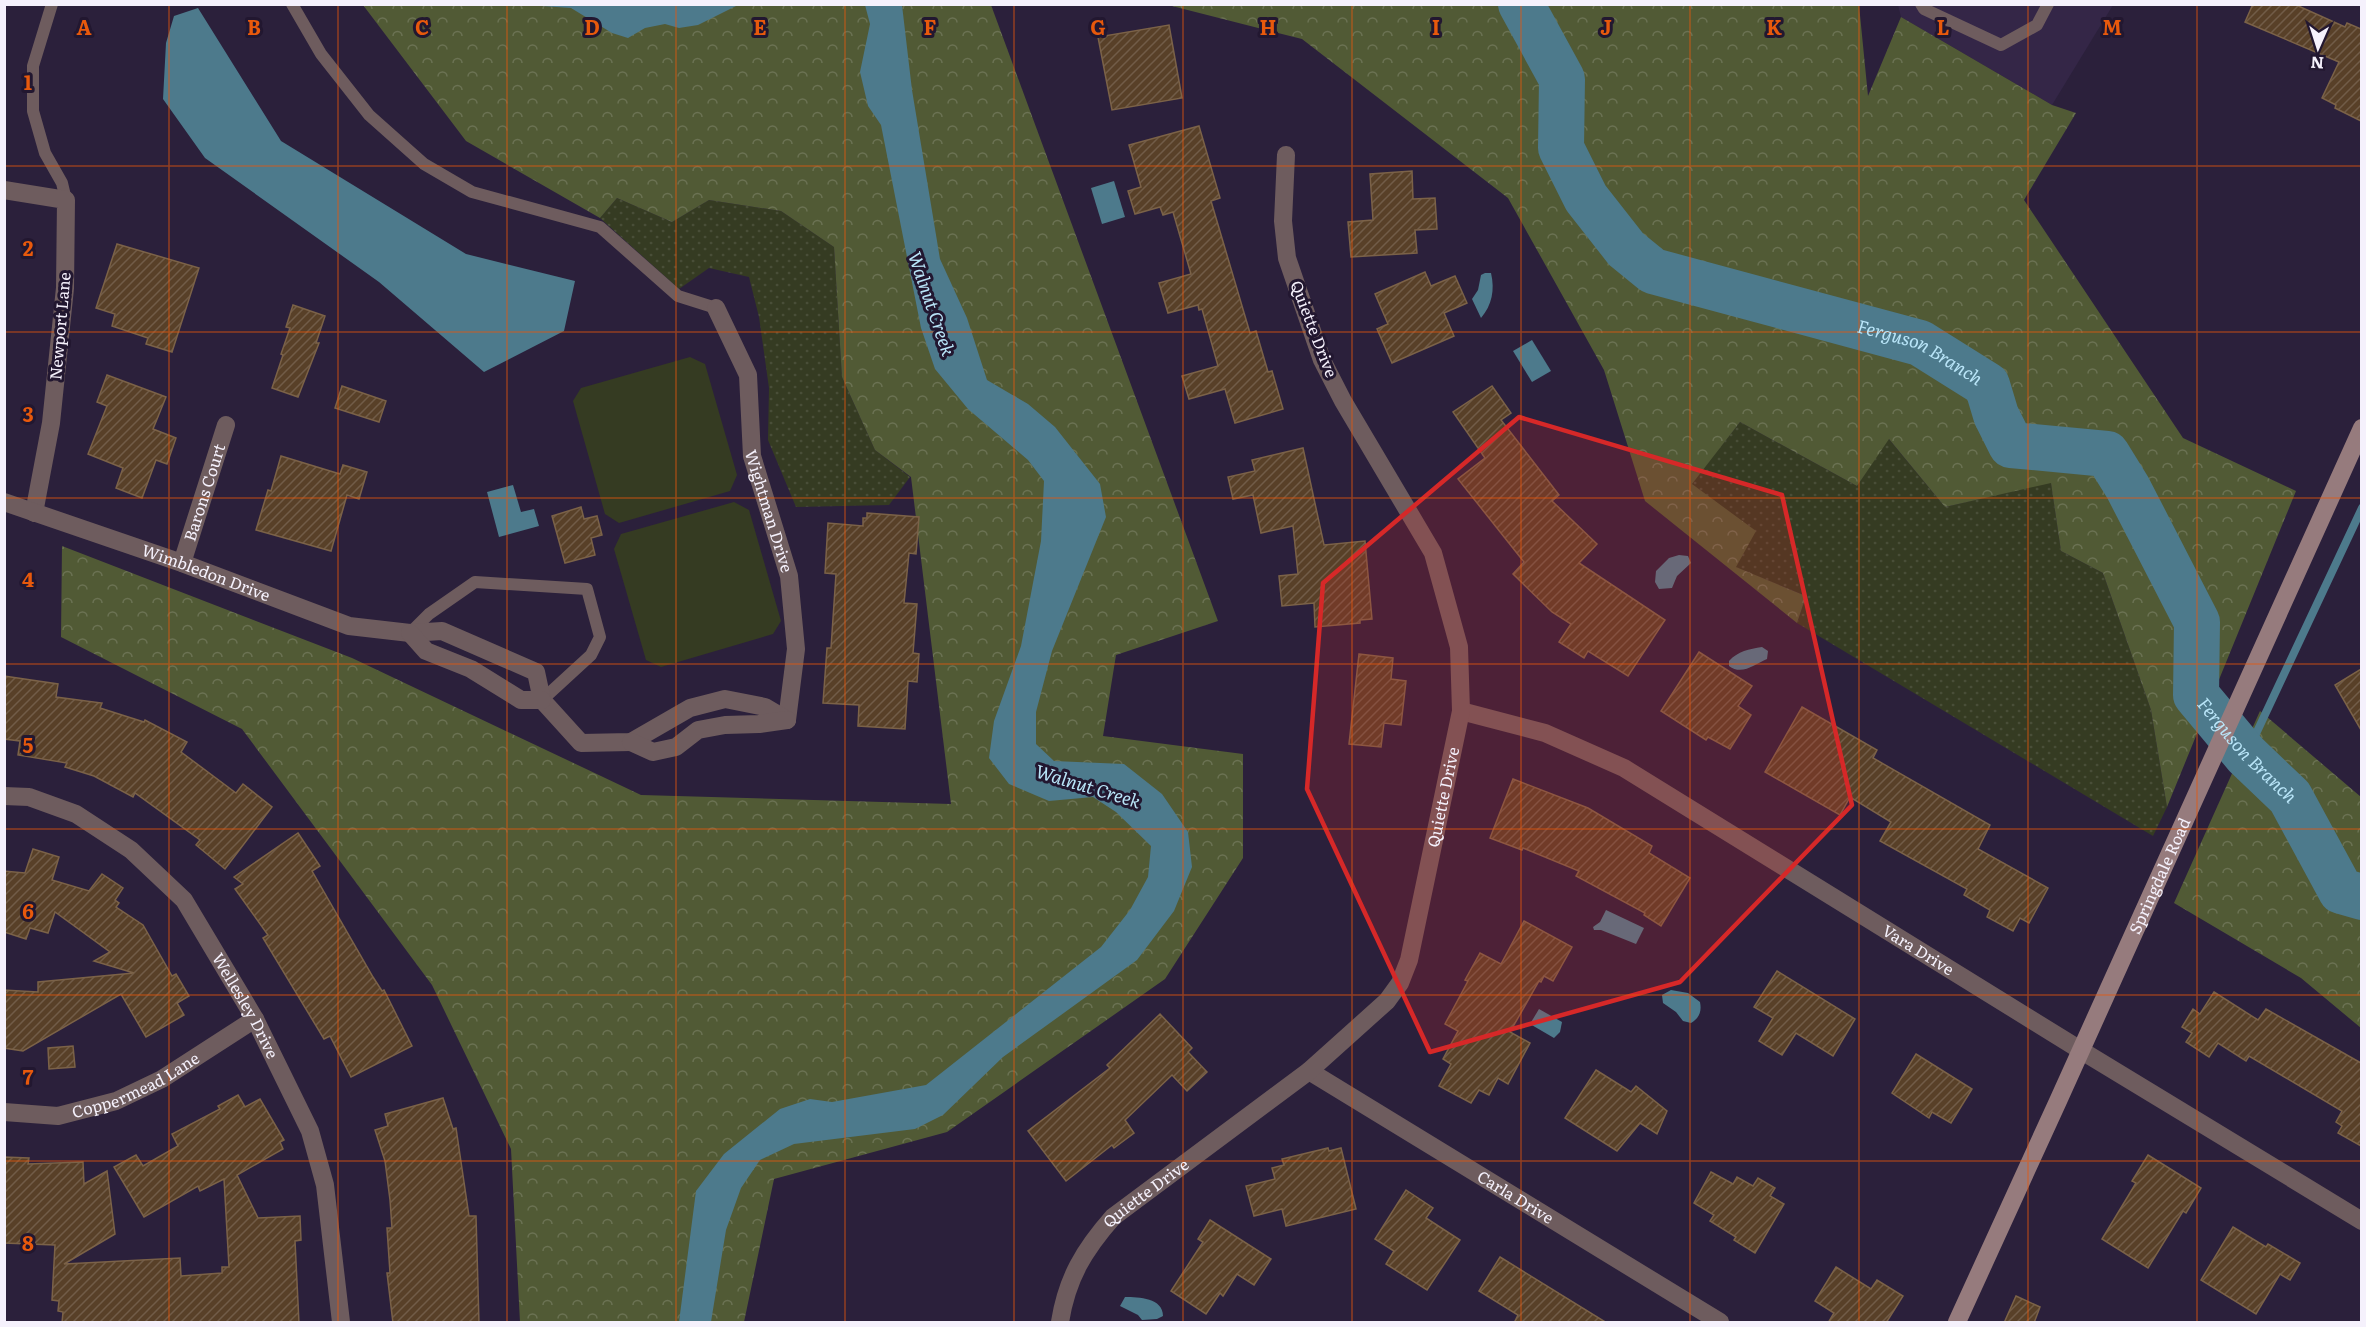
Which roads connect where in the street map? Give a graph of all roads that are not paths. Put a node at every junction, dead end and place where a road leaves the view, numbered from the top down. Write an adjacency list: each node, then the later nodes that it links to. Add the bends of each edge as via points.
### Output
1 (52, 4): 7 (lane, via 33,66 33,111 45,153 62,183)
2 (292, 4): 8 (lane, via 321,54 369,115 424,164 472,192 600,227 678,296)
3 (1921, 4): 4 (lane, via 1923,9 2001,45 2037,25)
4 (2048, 4)
5 (1286, 155): 16 (street, Quiette Drive, via 1283,221 1287,258 1322,360 1433,553 1459,647)
6 (4, 190): 7 (street)
7 (66, 200): 12 (street, Newport Lane, via 64,288 52,412)
8 (716, 308): 17 (street, Wightman Drive, via 748,375 752,456 789,576 796,649)
9 (226, 424): 13 (street, Barons Court)
10 (2361, 428): 21 (street, Springdale Road)
11 (4, 502): 12 (street, Wimbledon Drive)
12 (34, 513): 13 (street, Wimbledon Drive)
13 (182, 563): 14 (street, Wimbledon Drive, via 349,626)
14 (410, 633): 15 (street, via 426,651 471,669 521,700); 15 (street, Wimbledon Drive, via 442,631 536,672); 15 (lane, via 475,582 587,589 600,637 591,655)
15 (542, 700): 18 (street, Wimbledon Drive, via 581,743)
16 (1461, 711): 21 (street, Vara Drive, via 1545,733 1624,768); 22 (street, Quiette Drive, via 1409,960 1400,983 1371,1017)
17 (787, 720): 18 (street, Wimbledon Drive, via 698,730 676,747 653,752); 18 (street, Wimbledon Drive, via 765,707 725,699 690,708)
18 (631, 742)
19 (4, 796): 20 (street, Wellesley Drive, via 29,797 76,814 131,850 184,900)
20 (255, 1019): 23 (street, Coppermead Lane, via 162,1079 116,1101 58,1116); 25 (street, Wellesley Drive, via 310,1131 325,1185)
21 (2082, 1051): 24 (street, Vara Drive); 28 (street, Springdale Road)
22 (1309, 1071): 26 (street, Quiette Drive, via 1113,1217 1076,1268); 27 (street, Carla Drive)
23 (4, 1112)
24 (2361, 1221)
25 (341, 1323)
26 (1060, 1323)
27 (1720, 1323)
28 (1957, 1323)

